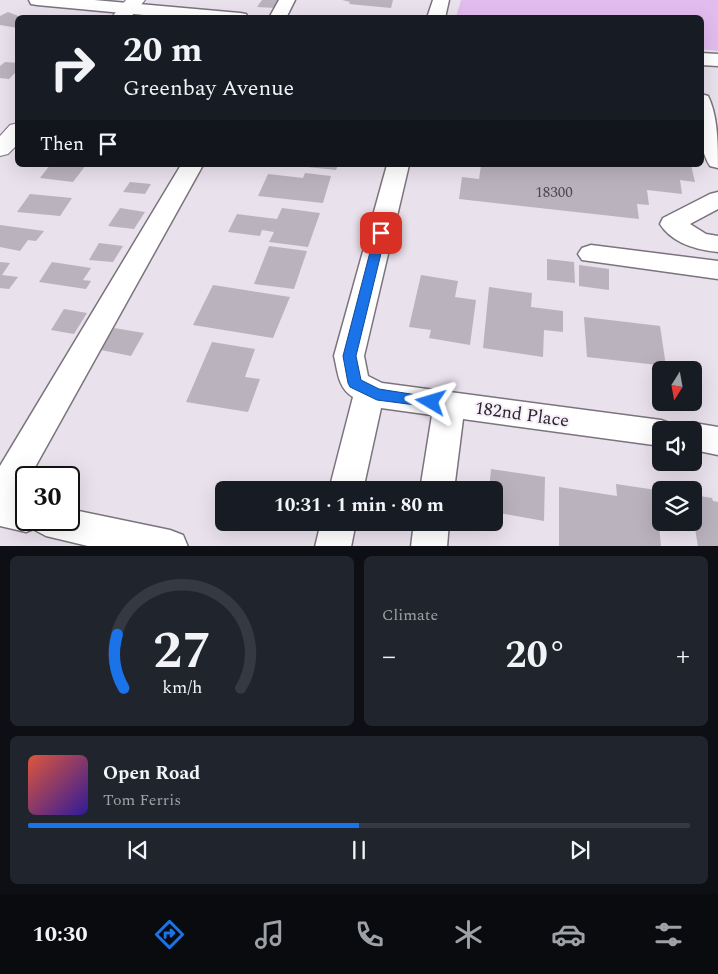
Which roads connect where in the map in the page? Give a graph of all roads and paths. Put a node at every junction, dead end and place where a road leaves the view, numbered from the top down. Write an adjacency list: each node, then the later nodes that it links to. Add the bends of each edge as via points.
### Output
1 (36, 0): 4 (street)
2 (287, 0): 6 (street)
3 (441, 0): 7 (street)
4 (128, 8): 5 (street)
5 (206, 15)
6 (279, 15)
7 (437, 15)
8 (704, 59): 9 (street)
9 (718, 60)
10 (704, 111): 13 (lane)
11 (15, 133): 12 (main road)
12 (0, 149)
13 (718, 161)
14 (191, 167): 27 (street)
15 (398, 167): 20 (street, via 349,356)
16 (718, 199): 17 (street, via 672,224 700,242)
17 (718, 244)
18 (590, 254): 19 (street)
19 (718, 270)
20 (362, 387): 21 (street, 182nd Place, via 377,394); 25 (street)
21 (450, 404): 22 (street, 182nd Place); 26 (street)
22 (652, 432)
23 (702, 439): 24 (street)
24 (718, 441)
25 (347, 481)
26 (438, 481)
27 (0, 497)
28 (0, 510): 29 (street)
29 (15, 513)
30 (80, 527): 33 (street)
31 (337, 531): 34 (street)
32 (431, 531): 35 (street)
33 (170, 546)
34 (333, 546)
35 (429, 546)

